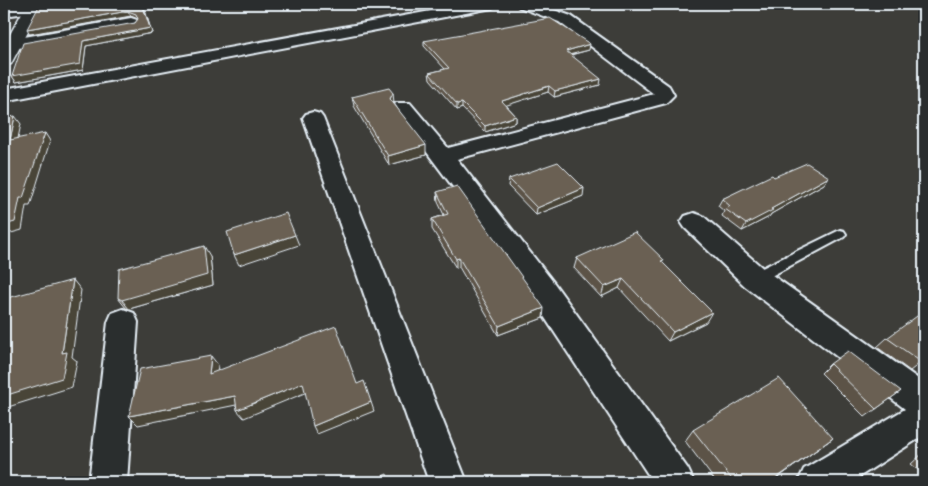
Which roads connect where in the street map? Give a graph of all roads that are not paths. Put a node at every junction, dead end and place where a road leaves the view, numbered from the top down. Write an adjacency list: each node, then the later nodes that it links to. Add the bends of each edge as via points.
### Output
1 (492, 4): 8 (street)
2 (524, 4): 11 (street, via 565,19 662,90 664,95 659,99)
3 (34, 6): 4 (street); 6 (main road)
4 (4, 11)
5 (132, 23): 6 (street)
6 (11, 40): 7 (main road)
7 (4, 60)
8 (4, 95)
9 (403, 107): 11 (street)
10 (313, 118): 19 (street)
11 (444, 156): 20 (street, via 513,249)
12 (694, 222): 14 (street)
13 (840, 234): 14 (lane)
14 (755, 278): 16 (street)
15 (123, 322): 18 (street)
16 (924, 403)
17 (924, 416): 21 (street)
18 (108, 482)
19 (448, 482)
20 (675, 482)
21 (817, 482)

